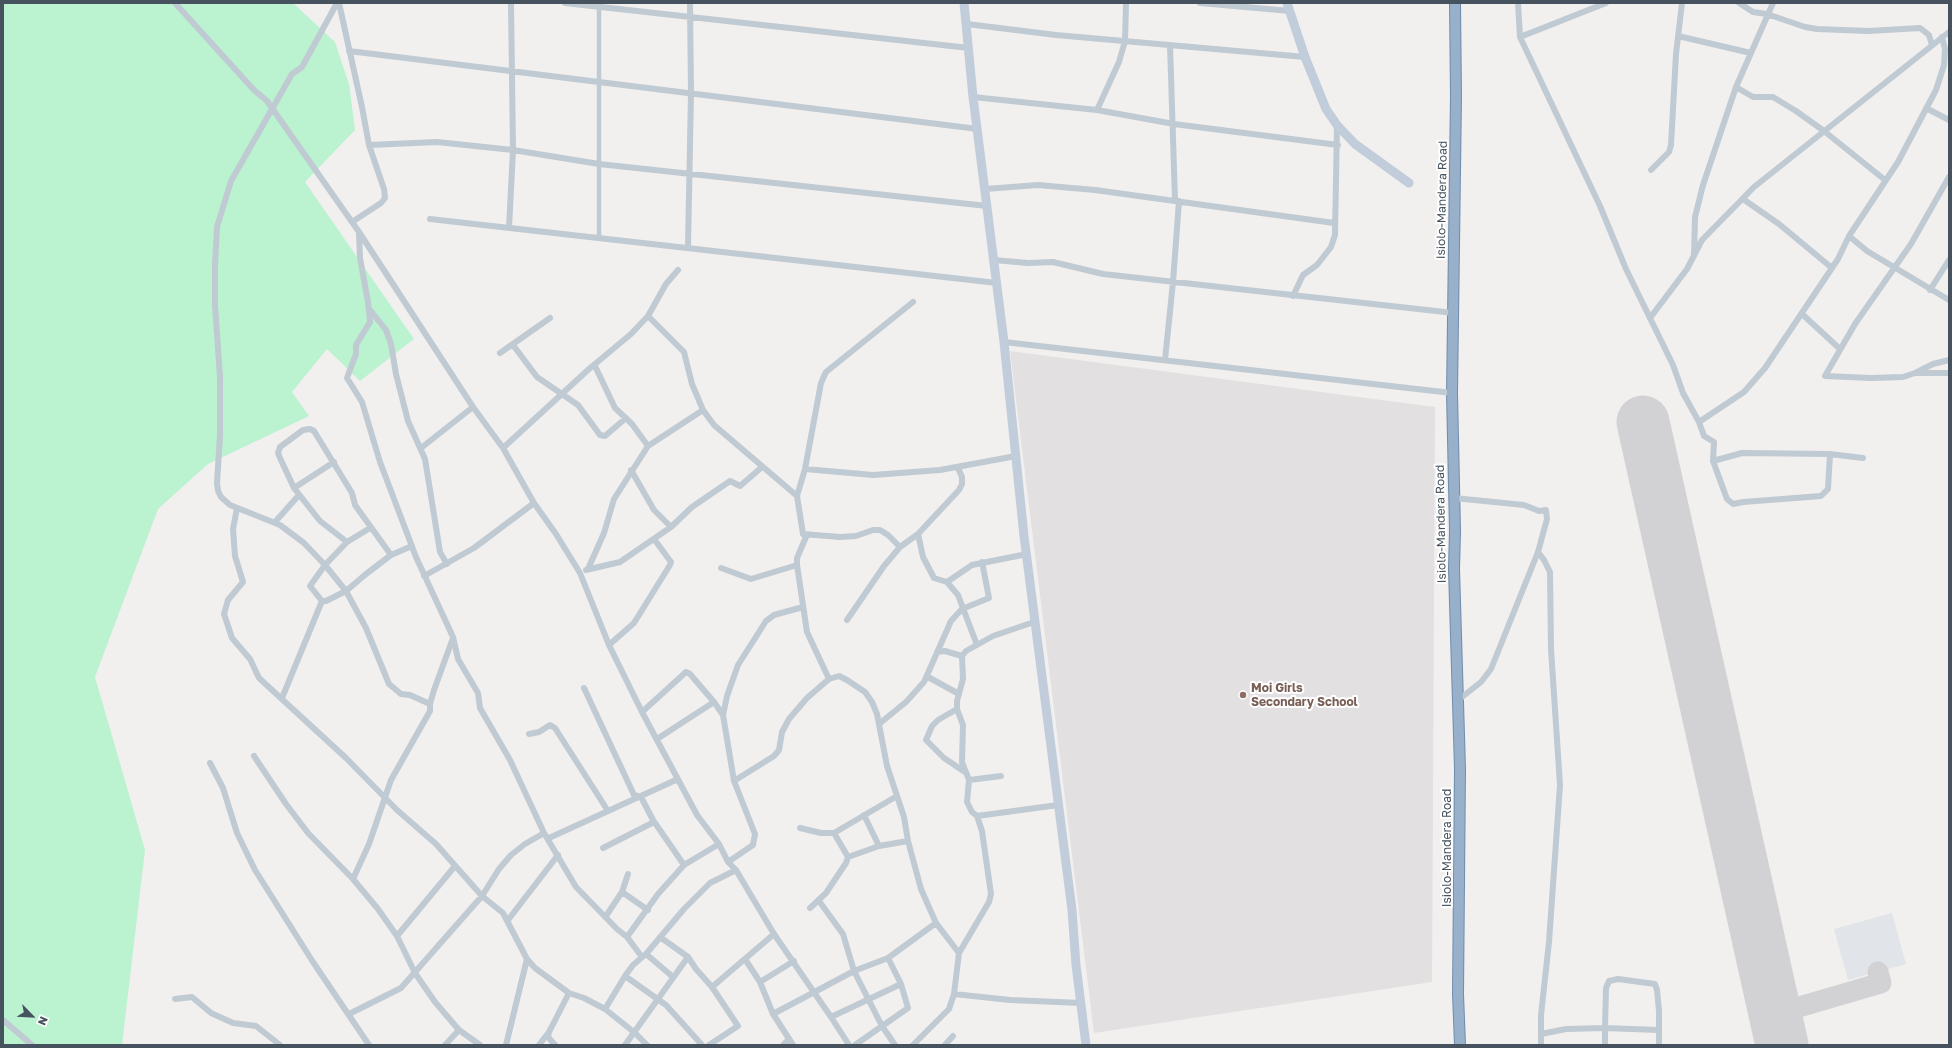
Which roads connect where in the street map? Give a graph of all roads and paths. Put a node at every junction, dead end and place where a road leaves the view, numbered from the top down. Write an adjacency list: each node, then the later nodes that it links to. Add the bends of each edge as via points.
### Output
1 (175, 3): 36 (street)
2 (338, 3): 28 (street); 36 (street, via 302,67 292,74)
3 (511, 3): 31 (street)
4 (565, 3): 15 (street)
5 (690, 3): 18 (street)
6 (964, 3): 19 (main road)
7 (1126, 3): 24 (street)
8 (1200, 3): 16 (street)
9 (1455, 3): 78 (highway, Isiolo-Mandera Road)
10 (1518, 3): 22 (street)
11 (1606, 3): 22 (street)
12 (1682, 3): 21 (street)
13 (1739, 3): 17 (street, via 1753,12)
14 (1772, 3): 17 (street)
15 (599, 5): 18 (street); 32 (street)
16 (1289, 7): 30 (main road)
17 (1766, 14): 25 (street, via 1817,29 1869,31 1920,28 1929,35); 29 (street)
18 (690, 17): 27 (street); 34 (street)
19 (968, 24): 24 (street); 27 (main road)
20 (1949, 32): 23 (street)
21 (1678, 36): 29 (street); 48 (street, via 1671,145 1669,152)
22 (1520, 37): 82 (street)
23 (1942, 37): 25 (street); 37 (street, via 1945,49 1944,64 1936,90)
24 (1124, 41): 26 (street); 38 (street, via 1119,62)
25 (1932, 45): 43 (street)
26 (1170, 46): 30 (street); 40 (street)
27 (968, 48): 35 (main road)
28 (349, 51): 31 (street); 44 (street)
29 (1751, 53): 33 (street)
30 (1305, 58): 41 (main road, via 1326,109)
31 (510, 71): 32 (street); 46 (street)
32 (599, 82): 34 (street); 47 (street)
33 (1736, 87): 43 (street, via 1753,97 1773,97); 65 (street, via 1698,202 1693,232)
34 (691, 93): 42 (street); 49 (street)
35 (973, 97): 38 (street); 42 (main road)
36 (272, 108): 58 (street); 115 (street, via 231,181 218,228 215,264 220,377 217,483 221,497)
37 (1926, 108): 39 (street); 51 (street, via 1898,162)
38 (1098, 110): 40 (street)
39 (1949, 120)
40 (1174, 124): 45 (street); 55 (street)
41 (1337, 125): 45 (street); 52 (main road, via 1355,144)
42 (978, 129): 53 (main road)
43 (1824, 130): 51 (street); 54 (street, via 1754,187)
44 (369, 145): 46 (street, via 437,142); 58 (street, via 384,185 385,198)
45 (1338, 146): 59 (street)
46 (513, 150): 47 (street); 60 (street)
47 (599, 164): 49 (street); 63 (street)
48 (1651, 170)
49 (690, 174): 56 (street); 64 (street)
50 (1949, 177): 69 (street)
51 (1885, 180): 62 (street)
52 (1409, 183)
53 (985, 189): 55 (street, via 1038,185); 56 (main road)
54 (1743, 199): 65 (street, via 1702,240); 68 (street, via 1779,224)
55 (1177, 201): 59 (street); 71 (street)
56 (987, 206): 66 (main road)
57 (430, 219): 60 (street)
58 (352, 222): 61 (street)
59 (1334, 222): 74 (street, via 1335,235 1331,247 1317,265 1303,275)
60 (509, 228): 63 (street)
61 (359, 232): 77 (street, via 360,258); 94 (street)
62 (1849, 236): 68 (street); 69 (street, via 1867,251)
63 (599, 238): 64 (street)
64 (688, 248): 72 (street)
65 (1694, 257): 82 (street)
66 (994, 260): 71 (street, via 1053,262 1103,274); 72 (main road)
67 (1949, 260): 73 (street)
68 (1832, 268): 79 (street)
69 (1896, 268): 73 (street); 85 (street)
70 (678, 270): 80 (street, via 666,284)
71 (1173, 282): 74 (street); 87 (street)
72 (997, 283): 83 (main road)
73 (1930, 290): 75 (street)
74 (1293, 296): 78 (street)
75 (1949, 300)
76 (913, 302): 108 (street, via 826,372 821,383)
77 (370, 310): 99 (street, via 386,330 389,338 408,421); 123 (street, via 370,322 356,345 356,354 347,378 362,402 380,462)
78 (1454, 313): 92 (highway, Isiolo-Mandera Road)
79 (1802, 314): 85 (street); 97 (street, via 1765,368 1744,392)
80 (648, 316): 89 (street); 95 (street, via 684,352 692,384)
81 (550, 318): 84 (street)
82 (1650, 318): 97 (street, via 1673,365 1683,393)
83 (1004, 342): 87 (street); 102 (main road)
84 (513, 345): 86 (street); 93 (street, via 537,377)
85 (1840, 349): 90 (street, via 1825,376 1871,378)
86 (500, 353)
87 (1165, 360): 92 (street)
88 (1949, 360): 90 (street)
89 (595, 366): 93 (street); 96 (street, via 615,408)
90 (1915, 373): 91 (street)
91 (1949, 373)
92 (1452, 393): 113 (highway, Isiolo-Mandera Road)
93 (563, 395): 96 (street, via 578,405 600,435 605,436); 100 (street)
94 (473, 407): 99 (street); 100 (street)
95 (703, 410): 98 (street); 106 (street, via 721,433)
96 (626, 418): 98 (street)
97 (1699, 422): 104 (street, via 1704,436 1714,442)
98 (648, 446): 109 (street)
99 (421, 448): 129 (street, via 440,552)
100 (503, 448): 114 (street)
101 (1830, 454): 103 (street); 104 (street, via 1742,453); 104 (street, via 1828,489 1821,496 1733,504 1727,499)
102 (1016, 456): 107 (street); 126 (main road)
103 (1863, 458)
104 (1713, 461)
105 (334, 462): 110 (street); 110 (street, via 314,431 303,430 285,442 278,453); 118 (street)
106 (762, 467): 112 (street); 117 (street, via 740,486 730,481 692,507)
107 (958, 468): 108 (street, via 867,475); 120 (street, via 962,477 959,490)
108 (805, 469): 112 (street)
109 (631, 470): 117 (street, via 654,510); 133 (street, via 614,499 604,533)
110 (294, 488): 111 (street)
111 (299, 495): 116 (street); 122 (street, via 320,521)
112 (797, 496): 119 (street)
113 (1454, 498): 125 (street, via 1546,510 1547,520); 153 (highway, Isiolo-Mandera Road)
114 (534, 503): 129 (street, via 474,548); 134 (street)
115 (236, 508): 116 (street); 152 (street, via 235,556 243,582 228,600 224,614 236,644 250,659 259,678)
116 (275, 522): 130 (street, via 304,543)
117 (671, 527): 121 (street)
118 (370, 528): 122 (street); 127 (street)
119 (803, 534): 124 (street, via 840,537 880,530); 131 (street, via 806,537 797,558)
120 (918, 534): 124 (street); 136 (street, via 923,557 934,578)
121 (654, 539): 133 (street, via 620,562); 144 (street, via 671,562 670,565 634,623)
122 (347, 542): 130 (street)
123 (412, 546): 127 (street); 135 (street)
124 (900, 547): 141 (street, via 874,578)
125 (1538, 552): 153 (street, via 1491,669 1481,682); 237 (street, via 1550,572 1550,650 1560,785)
126 (1027, 554): 128 (street); 142 (main road)
127 (391, 556): 137 (street)
128 (982, 562): 136 (street, via 972,565); 140 (street, via 989,598)
129 (447, 564): 135 (street)
130 (325, 565): 137 (street); 138 (street, via 310,586)
131 (797, 565): 132 (street, via 751,579); 139 (street)
132 (721, 568)
133 (588, 569): 134 (street)
134 (580, 574): 144 (street)
135 (424, 576): 143 (street)
136 (947, 582): 140 (street, via 958,595)
137 (346, 591): 138 (street); 155 (street, via 366,628 389,684 401,694)
138 (322, 601): 152 (street)
139 (803, 607): 149 (street, via 807,632); 158 (street, via 774,615 766,621 733,675)
140 (962, 609): 145 (street); 146 (street, via 950,620)
141 (847, 620)
142 (1034, 622): 145 (street, via 993,636); 172 (main road)
143 (453, 637): 155 (street); 178 (street, via 458,659 478,693 480,708 510,760)
144 (609, 645): 157 (street)
145 (977, 645): 147 (street)
146 (937, 652): 147 (street, via 945,650); 148 (street)
147 (962, 656): 151 (street, via 964,675)
148 (928, 677): 151 (street); 159 (street, via 916,692)
149 (829, 679): 159 (street, via 839,676 865,692 875,708); 168 (street, via 807,698 789,719 782,732 779,750 774,756)
150 (584, 688): 170 (street, via 634,795)
151 (959, 694): 156 (street)
152 (282, 698): 171 (street)
153 (1457, 701): 259 (highway, Isiolo-Mandera Road, via 1460,769)
154 (714, 702): 157 (street, via 686,672); 158 (street); 161 (street)
155 (430, 704): 171 (street, via 430,711 392,780)
156 (957, 709): 164 (street, via 962,725 961,755); 164 (street, via 938,720 932,726 926,740 944,758)
157 (642, 712): 161 (street)
158 (723, 715): 168 (street)
159 (879, 724): 169 (street, via 887,766)
160 (529, 734): 173 (street, via 539,732 550,725 555,728)
161 (657, 739): 166 (street)
162 (254, 756): 192 (street, via 308,833)
163 (210, 763): 227 (street, via 223,788 237,833 255,870)
164 (966, 772): 167 (street)
165 (1001, 776): 167 (street)
166 (678, 779): 170 (street); 182 (street, via 697,815)
167 (969, 780): 175 (street, via 967,802)
168 (734, 781): 187 (street, via 755,834 753,845)
169 (897, 796): 174 (street); 181 (street)
170 (641, 797): 173 (street); 176 (street)
171 (386, 800): 189 (street, via 436,844); 192 (street)
172 (1058, 805): 175 (street); 225 (main road)
173 (608, 811): 180 (street)
174 (864, 816): 179 (street); 183 (street)
175 (977, 816): 205 (street, via 984,840 992,894)
176 (654, 822): 184 (street); 188 (street)
177 (800, 828): 179 (street)
178 (544, 833): 180 (street); 194 (street, via 511,855 498,869)
179 (834, 833): 186 (street)
180 (549, 838): 185 (street)
181 (908, 841): 183 (street); 200 (street, via 921,889)
182 (719, 844): 187 (street); 188 (street)
183 (879, 846): 186 (street)
184 (604, 848)
185 (558, 855): 198 (street, via 576,887); 199 (street)
186 (848, 856): 195 (street, via 842,871)
187 (728, 862): 190 (street)
188 (684, 865): 197 (street, via 658,894)
189 (455, 866): 194 (street); 202 (street)
190 (736, 870): 201 (street); 204 (street, via 710,883)
191 (628, 874): 193 (street)
192 (353, 879): 202 (street)
193 (622, 892): 197 (street); 198 (street)
194 (482, 896): 199 (street); 213 (street)
195 (819, 901): 196 (street); 212 (street, via 843,934)
196 (810, 908)
197 (648, 910): 203 (street)
198 (606, 916): 203 (street)
199 (508, 920): 209 (street)
200 (936, 923): 205 (street); 208 (street)
201 (774, 934): 210 (street); 211 (street)
202 (396, 936): 213 (street)
203 (627, 937): 206 (street)
204 (660, 937): 206 (street); 207 (street)
205 (960, 952): 221 (street)
206 (644, 956): 214 (street); 215 (street)
207 (688, 957): 215 (street); 218 (street)
208 (888, 958): 212 (street); 217 (street)
209 (527, 959): 220 (street, via 544,975); 245 (street)
210 (745, 959): 216 (street); 218 (street)
211 (794, 961): 216 (street); 219 (street)
212 (854, 971): 219 (street); 224 (street)
213 (415, 973): 227 (street, via 401,988); 233 (street)
214 (625, 976): 223 (street); 226 (street)
215 (674, 977): 223 (street)
216 (760, 982): 228 (street)
217 (901, 984): 224 (street); 231 (street, via 908,1008)
218 (712, 987): 251 (street, via 738,1026)
219 (814, 992): 228 (street); 229 (street)
220 (570, 993): 226 (street); 235 (street)
221 (954, 994): 225 (street, via 1010,1000); 256 (street, via 949,1009)
222 (176, 999): 241 (street, via 192,997 211,1013 233,1023 256,1026)
223 (659, 999): 236 (street); 250 (street)
224 (869, 1000): 229 (street); 231 (street)
225 (1081, 1003): 258 (main road)
226 (605, 1009): 236 (street)
227 (349, 1014): 242 (street)
228 (773, 1014): 239 (street)
229 (832, 1017): 253 (street)
230 (3, 1020): 240 (street)
231 (882, 1026): 254 (street); 255 (street)
232 (1605, 1028): 234 (street); 234 (street, via 1607,983 1618,979 1655,984 1660,1012); 237 (street, via 1566,1029); 261 (street)
233 (459, 1030): 243 (street); 244 (street)
234 (1658, 1030): 262 (street)
235 (549, 1032): 246 (street); 247 (street, via 548,1036)
236 (635, 1033): 248 (street); 249 (street)
237 (1541, 1034): 260 (street)
238 (953, 1036): 257 (street)
239 (791, 1042): 252 (street)
240 (32, 1045)
241 (280, 1045)
242 (369, 1045)
243 (445, 1045)
244 (480, 1045)
245 (506, 1045)
246 (539, 1045)
247 (555, 1045)
248 (625, 1045)
249 (647, 1045)
250 (702, 1045)
251 (709, 1045)
252 (783, 1045)
253 (848, 1045)
254 (856, 1045)
255 (895, 1045)
256 (913, 1045)
257 (945, 1045)
258 (1086, 1045)
259 (1460, 1045)
260 (1541, 1045)
261 (1605, 1045)
262 (1660, 1045)

